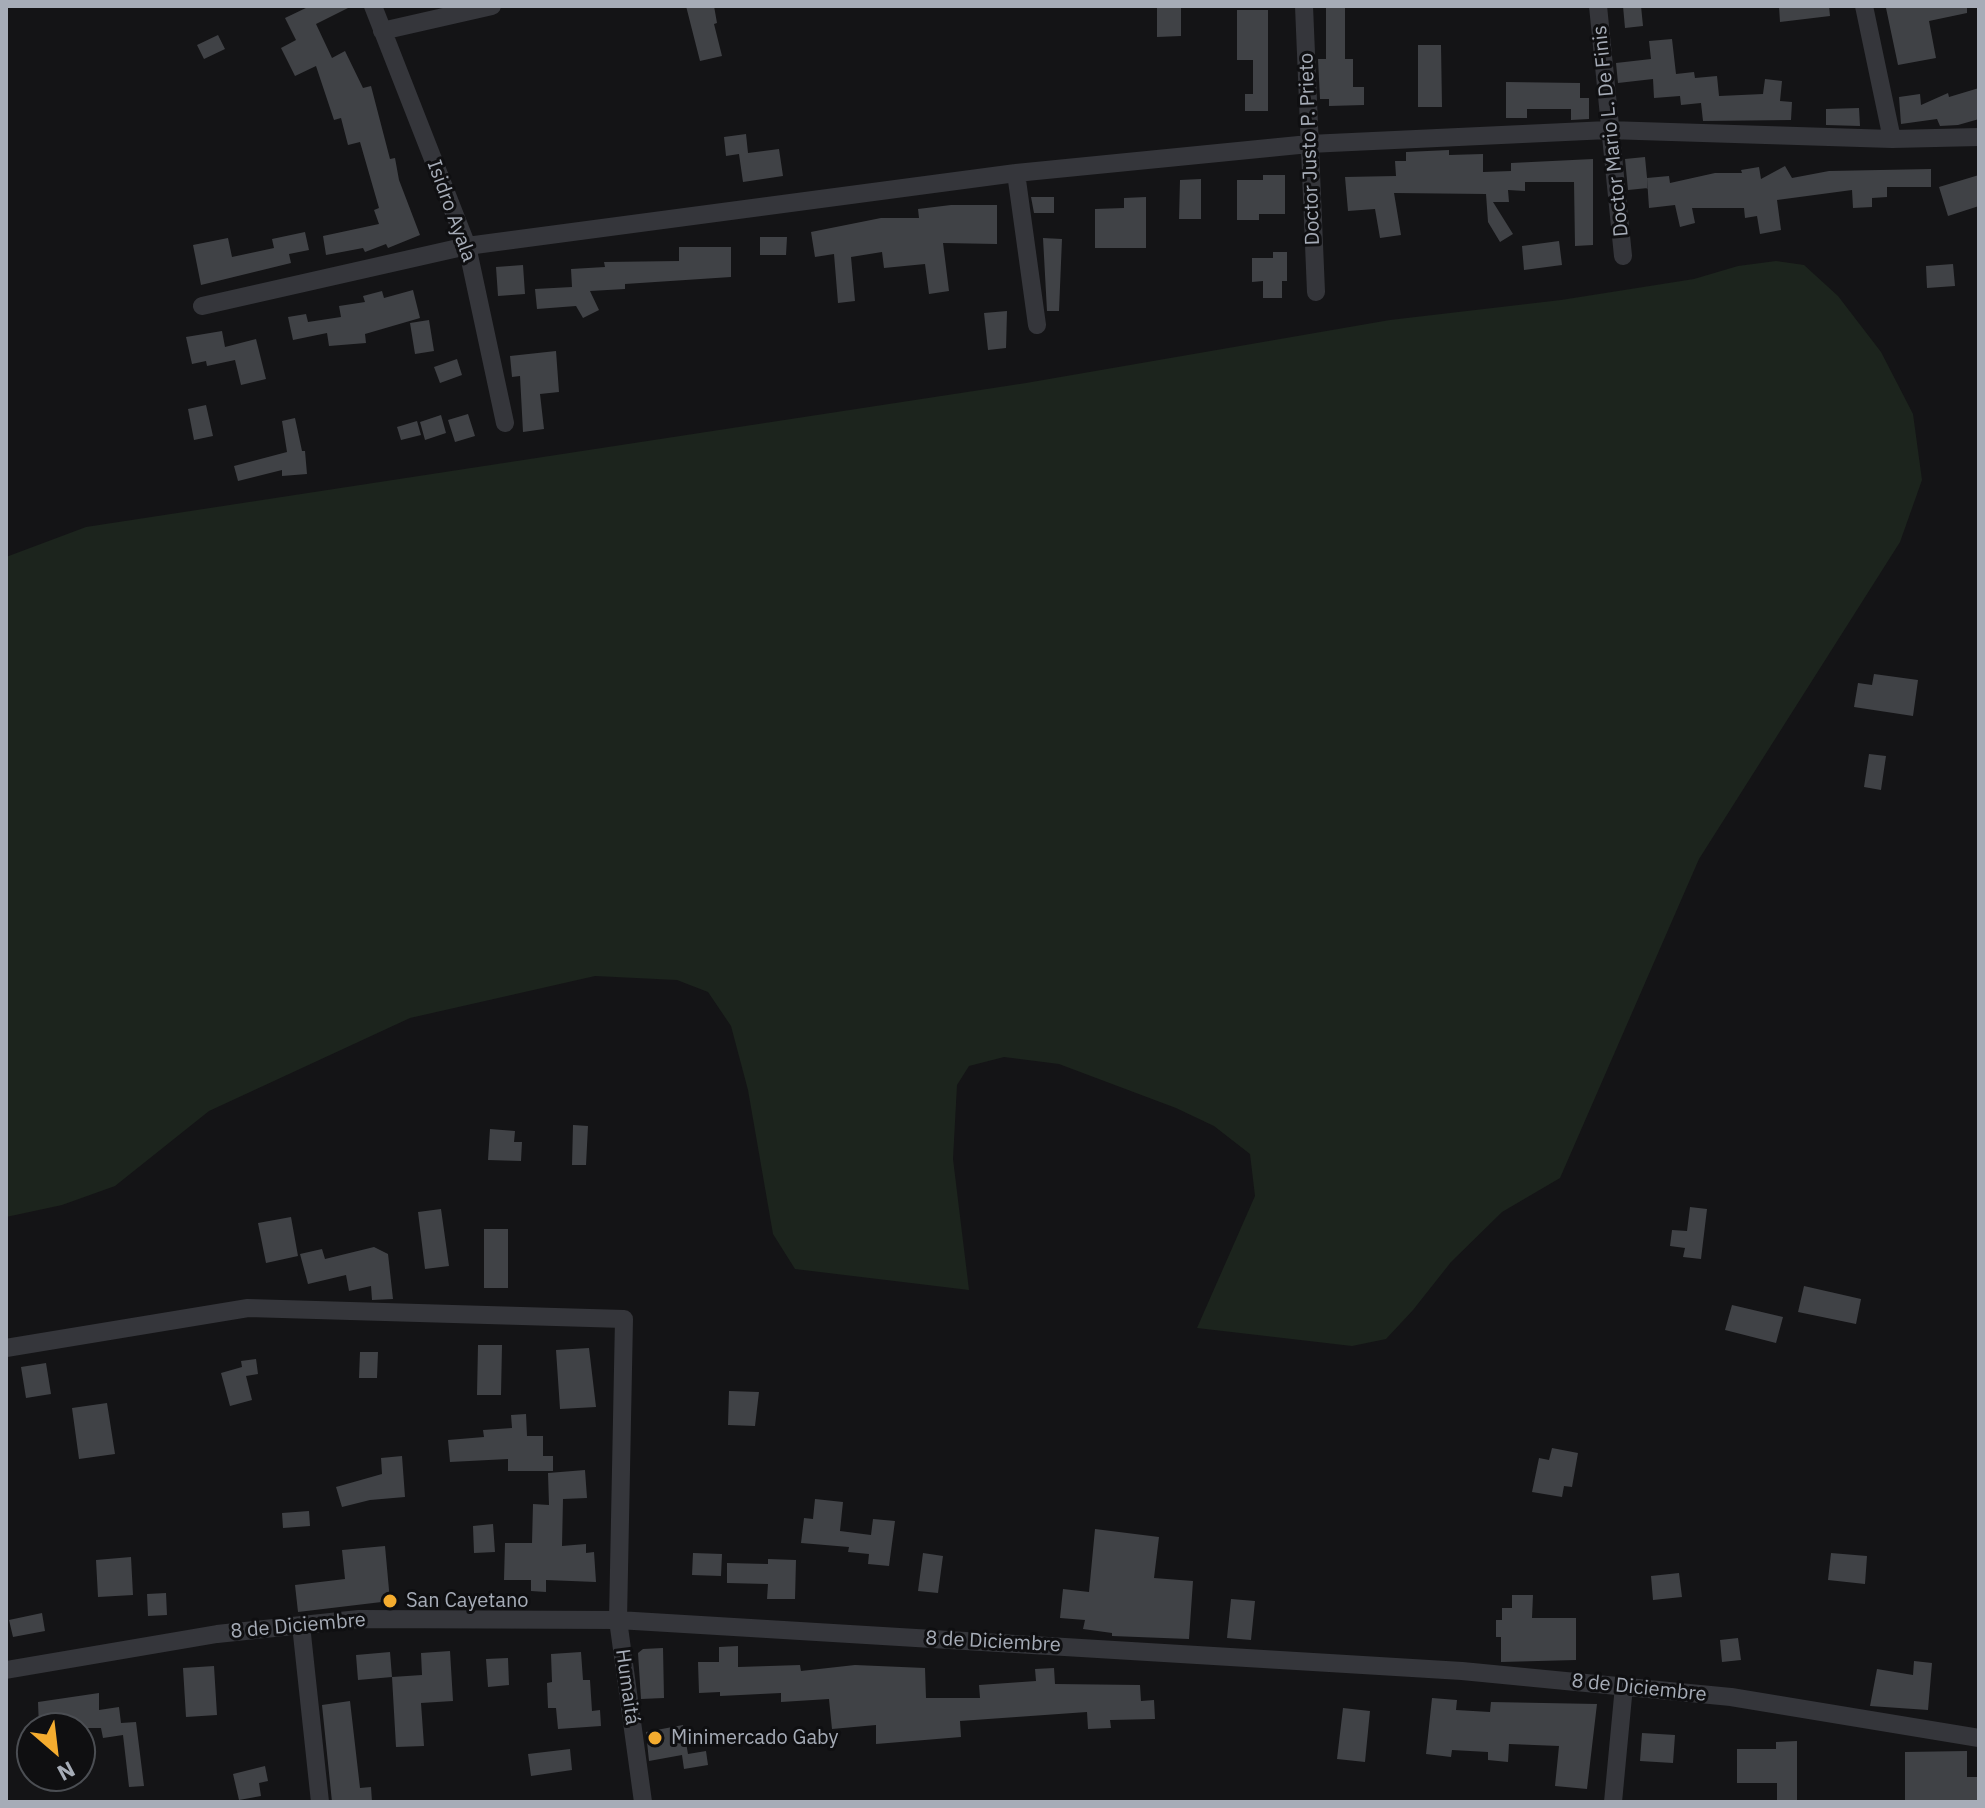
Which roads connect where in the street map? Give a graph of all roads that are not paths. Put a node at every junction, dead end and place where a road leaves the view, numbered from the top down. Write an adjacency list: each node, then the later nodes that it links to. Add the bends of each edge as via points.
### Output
1 (373, 6): 6 (street, Isidro Ayala)
2 (492, 6): 6 (street)
3 (1304, 6): 10 (street, Doctor Justo P. Prieto)
4 (1598, 6): 7 (street, Doctor Mario L. De Finis)
5 (1864, 6): 9 (street)
6 (382, 31): 12 (street, Isidro Ayala)
7 (1608, 130): 9 (street); 10 (street); 13 (street, Doctor Mario L. De Finis)
8 (1979, 137): 9 (street)
9 (1892, 139)
10 (1309, 144): 11 (street); 14 (street, Doctor Justo P. Prieto)
11 (1016, 173): 12 (street); 16 (street)
12 (467, 246): 15 (street); 17 (street, Isidro Ayala)
13 (1623, 256)
14 (1316, 292)
15 (202, 306)
16 (1037, 325)
17 (505, 423)
18 (6, 1348): 19 (street, Humaitá, via 248,1308 624,1319)
19 (618, 1620): 20 (street, 8 de Diciembre, via 359,1619); 22 (street, 8 de Diciembre, via 1462,1671); 25 (street, Humaitá)
20 (301, 1625): 21 (street, 8 de Diciembre); 24 (street)
21 (6, 1670)
22 (1624, 1686): 23 (street, 8 de Diciembre, via 1731,1697); 26 (street)
23 (1979, 1738)
24 (320, 1802)
25 (643, 1802)
26 (1613, 1802)

